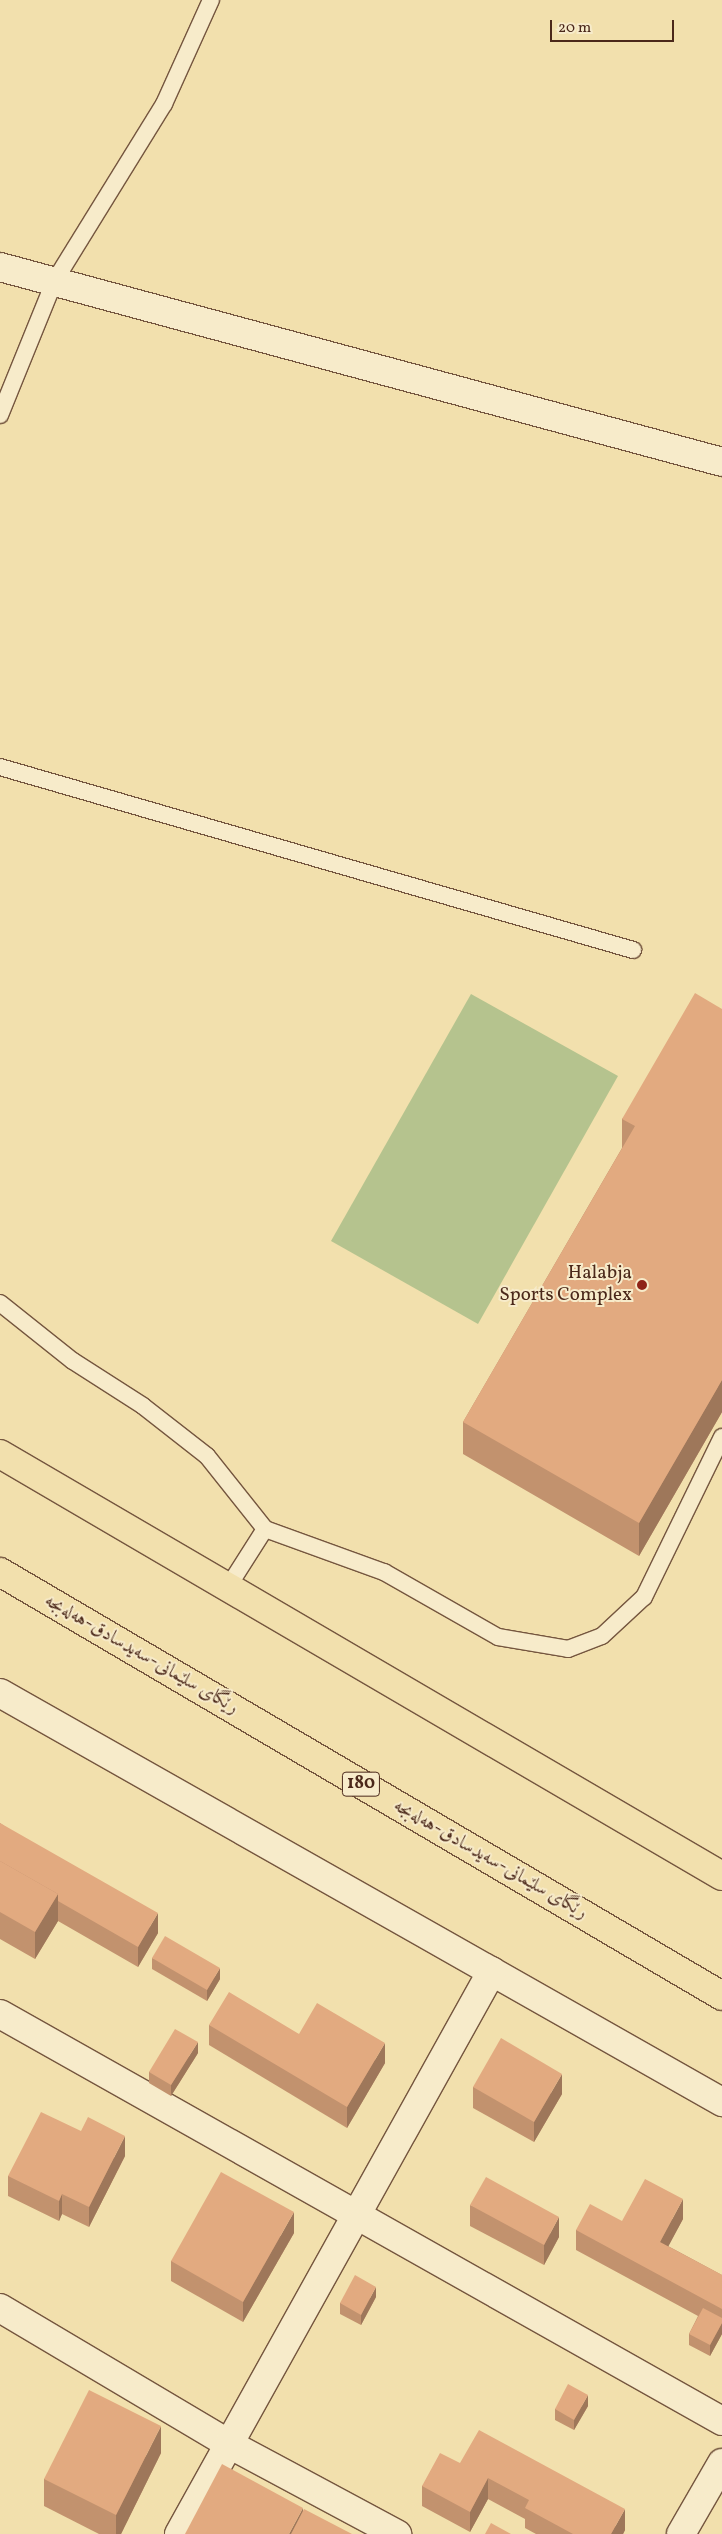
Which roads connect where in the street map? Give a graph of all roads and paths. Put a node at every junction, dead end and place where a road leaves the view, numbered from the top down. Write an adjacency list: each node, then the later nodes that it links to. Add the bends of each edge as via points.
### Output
1 (211, 0): 3 (lane, via 164,104)
2 (0, 267): 3 (street)
3 (54, 282): 4 (lane); 5 (street)
4 (0, 415)
5 (722, 462)
6 (0, 767): 7 (lane)
7 (633, 950)
8 (0, 1303): 11 (lane, via 73,1361 143,1406 207,1456)
9 (722, 1437): 11 (lane, via 644,1597 602,1636 568,1649 498,1637 384,1572)
10 (0, 1454): 13 (highway)
11 (265, 1529): 13 (lane)
12 (0, 1572): 17 (highway, رێگای سلێمانی-سەیدسادق-هەلەبجە / 180)
13 (228, 1587): 15 (highway)
14 (0, 1693): 16 (street)
15 (722, 1876)
16 (492, 1972): 19 (street); 20 (street)
17 (722, 1996)
18 (0, 2014): 20 (street)
19 (722, 2102)
20 (356, 2216): 22 (street); 23 (street)
21 (0, 2308): 23 (street)
22 (722, 2421)
23 (229, 2444): 25 (street); 26 (street)
24 (722, 2463): 27 (street)
25 (179, 2534)
26 (397, 2534)
27 (681, 2534)

